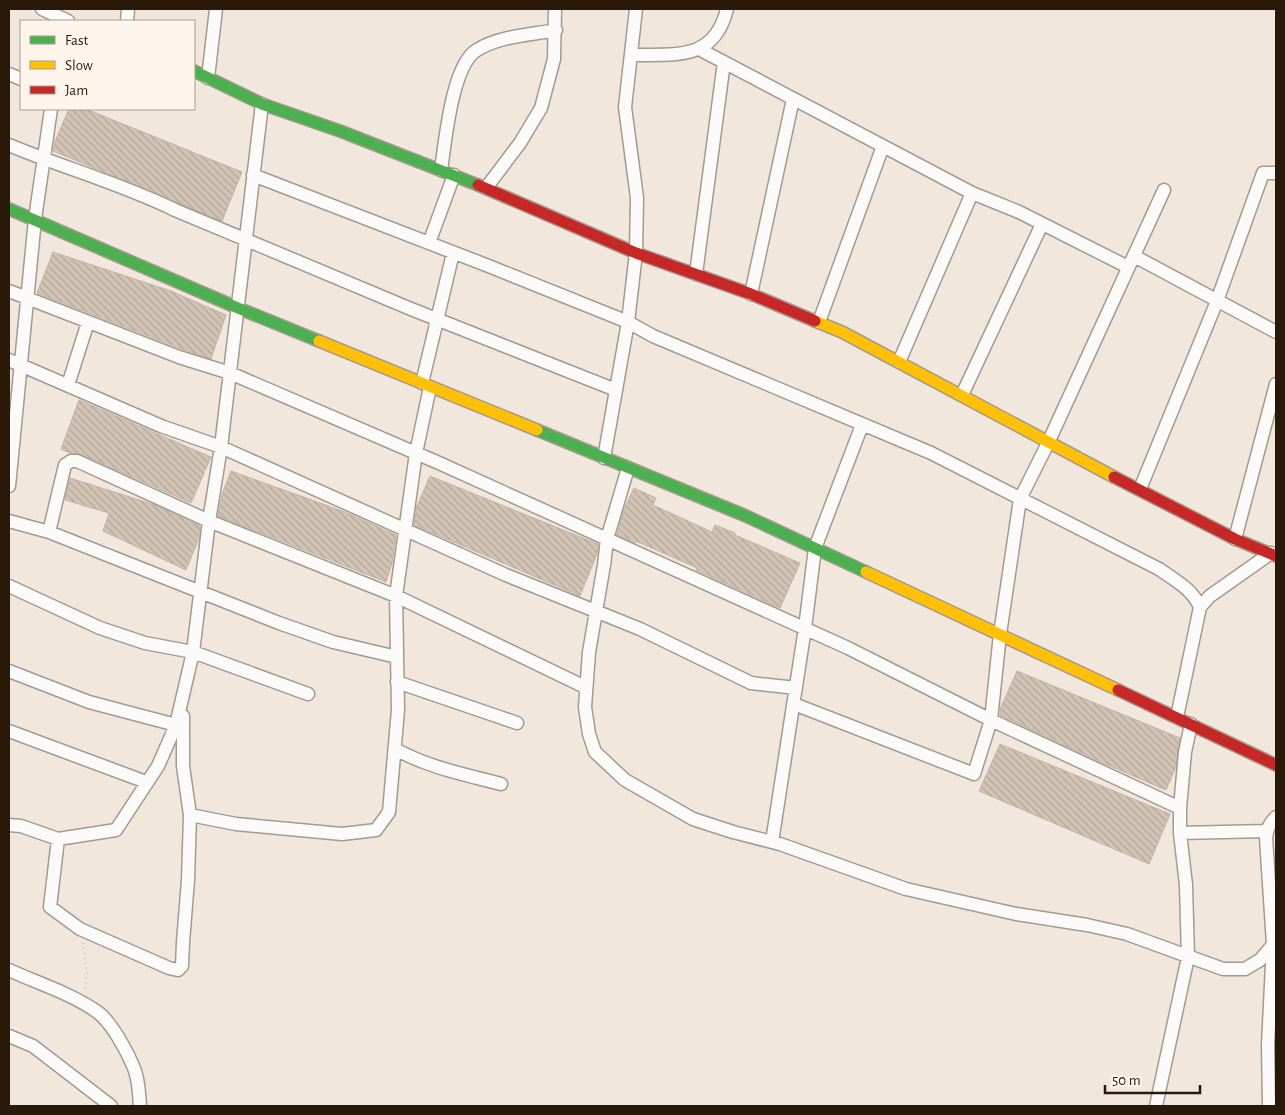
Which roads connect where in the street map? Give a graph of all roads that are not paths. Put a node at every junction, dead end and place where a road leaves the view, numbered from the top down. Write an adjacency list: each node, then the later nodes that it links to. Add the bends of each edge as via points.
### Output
1 (216, 9): 12 (street)
2 (556, 9): 7 (street)
3 (636, 9): 9 (street)
4 (727, 9): 8 (street, via 718,32)
5 (48, 10): 6 (street)
6 (63, 20)
7 (556, 30): 19 (street, via 491,43 475,51 467,60 452,97); 23 (street, via 554,59 541,108 520,143)
8 (699, 49): 9 (street, via 684,54); 10 (street)
9 (631, 55): 32 (street, via 625,106 637,198)
10 (724, 62): 13 (street); 34 (street)
11 (195, 72): 12 (street)
12 (208, 78): 14 (street)
13 (793, 99): 17 (street); 36 (street)
14 (262, 104): 19 (street); 22 (street)
15 (50, 110): 18 (street)
16 (9, 145): 18 (street)
17 (883, 146): 25 (street); 43 (street)
18 (43, 160): 27 (street); 29 (street, via 144,195)
19 (441, 170): 21 (street)
20 (1276, 173): 38 (street, via 1263,173)
21 (454, 175): 23 (street); 30 (street)
22 (254, 176): 29 (street); 30 (street)
23 (486, 188): 32 (street)
24 (1164, 190): 33 (street)
25 (972, 193): 28 (street); 46 (street)
26 (9, 209): 27 (street)
27 (35, 219): 37 (street); 39 (street)
28 (1042, 224): 33 (street); 53 (street)
29 (246, 238): 39 (street); 40 (street)
30 (429, 244): 31 (street)
31 (453, 253): 40 (street); 42 (street)
32 (636, 253): 34 (street); 42 (street)
33 (1131, 262): 38 (street); 56 (street)
34 (696, 274): 36 (street)
35 (9, 291): 37 (street)
36 (751, 294): 43 (street)
37 (28, 299): 41 (street); 47 (street)
38 (1217, 301): 44 (street); 62 (street)
39 (238, 308): 48 (street); 51 (street)
40 (438, 320): 51 (street); 52 (street)
41 (88, 322): 48 (street); 50 (street)
42 (628, 322): 52 (street); 54 (street, via 653,336)
43 (819, 322): 46 (street)
44 (1276, 332)
45 (9, 360): 47 (street)
46 (899, 362): 53 (street)
47 (21, 365): 50 (street); 55 (street)
48 (230, 373): 57 (street); 58 (street)
49 (1276, 384): 69 (street)
50 (68, 385): 57 (street, via 161,426)
51 (426, 385): 58 (street); 59 (street)
52 (616, 390): 59 (street)
53 (962, 395): 56 (street)
54 (862, 425): 63 (street, via 931,453); 70 (street)
55 (12, 428): 61 (street)
56 (1048, 443): 62 (street); 63 (street)
57 (221, 447): 65 (street); 66 (street)
58 (416, 454): 66 (street); 68 (street)
59 (604, 458): 60 (street)
60 (628, 468): 68 (street); 70 (street)
61 (9, 486)
62 (1140, 489): 69 (street)
63 (1020, 499): 75 (street, via 1159,569 1188,589); 78 (street)
64 (9, 521): 67 (street)
65 (209, 521): 67 (street, via 71,460 65,465); 73 (street); 74 (street)
66 (406, 530): 74 (street); 76 (street)
67 (49, 532): 73 (street)
68 (607, 539): 76 (street); 77 (street)
69 (1235, 539): 71 (street)
70 (815, 548): 77 (street); 78 (street)
71 (1274, 554): 75 (street, via 1210,596)
72 (9, 586): 79 (street, via 100,628 145,643)
73 (200, 591): 79 (street); 80 (street, via 333,642)
74 (396, 596): 80 (street); 83 (street)
75 (1200, 607): 88 (street)
76 (596, 611): 83 (street); 84 (street, via 751,683)
77 (805, 628): 84 (street); 89 (street)
78 (1000, 634): 88 (street); 89 (street)
79 (193, 652): 85 (street); 86 (street)
80 (397, 657): 82 (street)
81 (9, 671): 92 (street, via 89,702)
82 (397, 682): 90 (street); 94 (street)
83 (585, 687): 105 (street, via 588,734 595,752 625,780 693,819)
84 (796, 688): 87 (street)
85 (308, 694)
86 (183, 696): 92 (street); 99 (street, via 183,766)
87 (794, 704): 89 (street, via 974,774); 105 (street)
88 (1177, 717): 91 (street)
89 (991, 720): 98 (street)
90 (517, 723)
91 (1191, 724): 95 (street); 98 (street)
92 (176, 725): 96 (street, via 158,766)
93 (9, 730): 96 (street)
94 (394, 749): 97 (street, via 431,766); 99 (street, via 389,812 376,830 324,833 236,824)
95 (1276, 766)
96 (146, 782): 104 (street, via 116,830)
97 (501, 784)
98 (1180, 808): 103 (street)
99 (190, 815): 104 (street, via 182,966 178,970 80,929 50,907)
100 (1276, 818): 102 (street)
101 (9, 825): 104 (street)
102 (1267, 830): 103 (street); 106 (street)
103 (1180, 833): 107 (street, via 1186,885)
104 (58, 839)
105 (772, 842): 107 (street, via 906,888 1016,914 1127,934)
106 (1274, 942): 107 (street, via 1260,960 1245,968 1223,969); 113 (street, via 1268,1045)
107 (1188, 957): 112 (street)
108 (9, 970): 111 (street, via 84,1004 112,1026 134,1069)
109 (9, 1036): 110 (street, via 33,1046)
110 (111, 1106)
111 (140, 1106)
112 (1156, 1106)
113 (1269, 1106)

